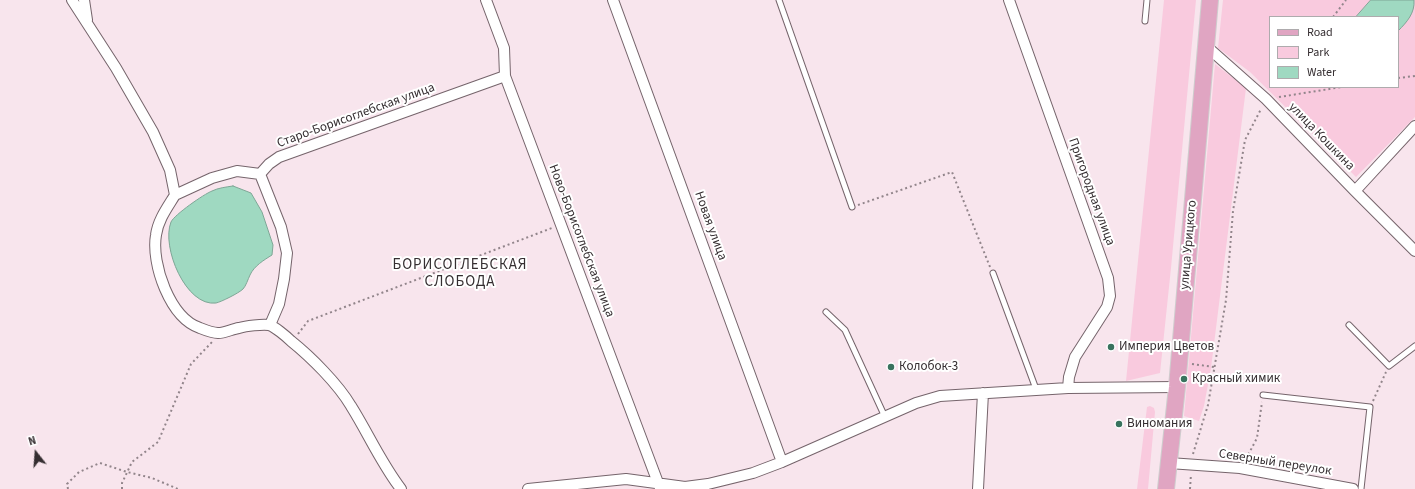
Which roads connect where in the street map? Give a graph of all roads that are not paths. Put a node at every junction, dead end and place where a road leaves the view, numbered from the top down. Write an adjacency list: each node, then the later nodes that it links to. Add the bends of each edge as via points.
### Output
1 (72, 0): 10 (street)
2 (84, 0): 10 (street)
3 (486, 0): 12 (street, Ново-Борисоглебская улица, via 504,48)
4 (613, 0): 30 (street, Новая улица)
5 (779, 0): 17 (lane)
6 (1009, 0): 25 (street, Пригородная улица, via 1108,278 1110,296 1107,307 1075,357)
7 (1147, 0): 9 (lane)
8 (1210, 0): 11 (main road, улица Урицкого)
9 (1145, 21)
10 (89, 26): 16 (street, via 153,132 170,170)
11 (1205, 45): 15 (street, улица Кошкина, via 1266,99); 24 (main road, улица Урицкого)
12 (505, 76): 14 (street, Старо-Борисоглебская улица, via 279,157); 32 (street, Ново-Борисоглебская улица)
13 (1415, 126): 15 (street)
14 (260, 174): 16 (street, via 231,173 212,178); 21 (street, via 281,227 287,253 279,304)
15 (1355, 191): 18 (street, улица Кошкина)
16 (175, 195): 21 (street, via 163,213 156,235 155,255 172,304 183,318 199,328 218,333 240,327)
17 (852, 207)
18 (1415, 251)
19 (993, 273): 26 (lane)
20 (826, 312): 29 (lane, via 845,330)
21 (270, 325): 33 (street, via 325,373 350,404 389,474)
22 (1349, 325): 23 (lane, via 1389,366)
23 (1415, 346)
24 (1177, 387): 25 (street); 31 (main road, улица Урицкого)
25 (1068, 388): 26 (street)
26 (1036, 389): 27 (street)
27 (983, 393): 29 (street, via 940,396 916,403); 35 (street)
28 (1263, 395): 38 (lane, via 1370,407)
29 (885, 417): 30 (street)
30 (782, 462): 32 (street, via 753,473 708,484)
31 (1169, 463): 36 (main road, улица Урицкого); 37 (street, Северный переулок, via 1240,468)
32 (660, 486): 34 (street, via 626,479)
33 (401, 489)
34 (528, 489)
35 (978, 489)
36 (1166, 489)
37 (1353, 489)
38 (1361, 489)

